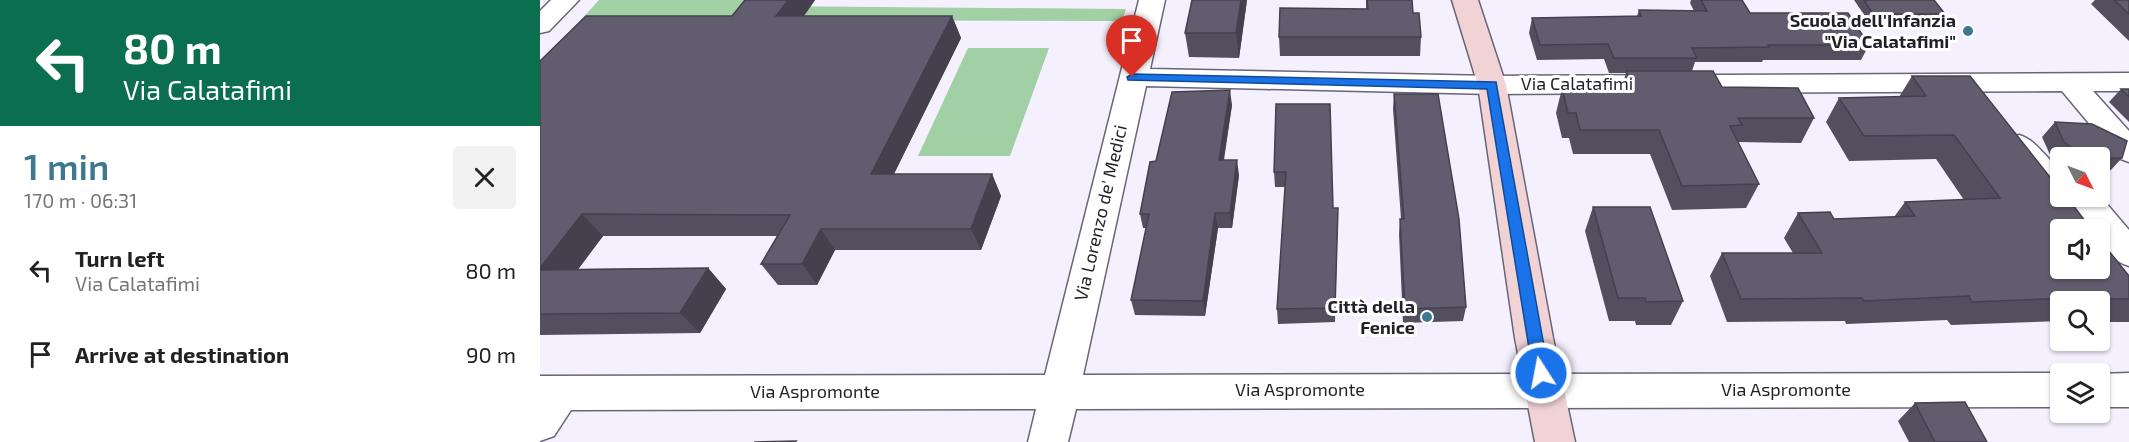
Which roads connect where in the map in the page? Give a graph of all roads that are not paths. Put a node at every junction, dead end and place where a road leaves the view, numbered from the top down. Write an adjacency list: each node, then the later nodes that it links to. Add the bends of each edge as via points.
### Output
1 (566, 0): 4 (street)
2 (1152, 0): 5 (street, Via Lorenzo de' Medici)
3 (1465, 0): 9 (main road)
4 (540, 25)
5 (1132, 77): 9 (street, Via Calatafimi); 18 (street, Via Lorenzo de' Medici)
6 (2069, 82): 7 (street, Via Calatafimi); 8 (street, Via Calatafimi); 10 (street)
7 (2129, 82)
8 (1968, 83): 9 (street, Via Calatafimi); 11 (street, via 2039,170)
9 (1492, 85): 14 (main road)
10 (2129, 151)
11 (2050, 177)
12 (2090, 207): 13 (street)
13 (2129, 253)
14 (1544, 390): 15 (street, Via Aspromonte); 18 (street, Via Aspromonte); 21 (main road)
15 (2050, 390)
16 (2110, 390): 17 (street)
17 (2129, 390)
18 (1060, 391): 19 (street, Via Aspromonte); 20 (street, Via Lorenzo de' Medici)
19 (547, 403)
20 (1048, 442)
21 (1555, 442)

